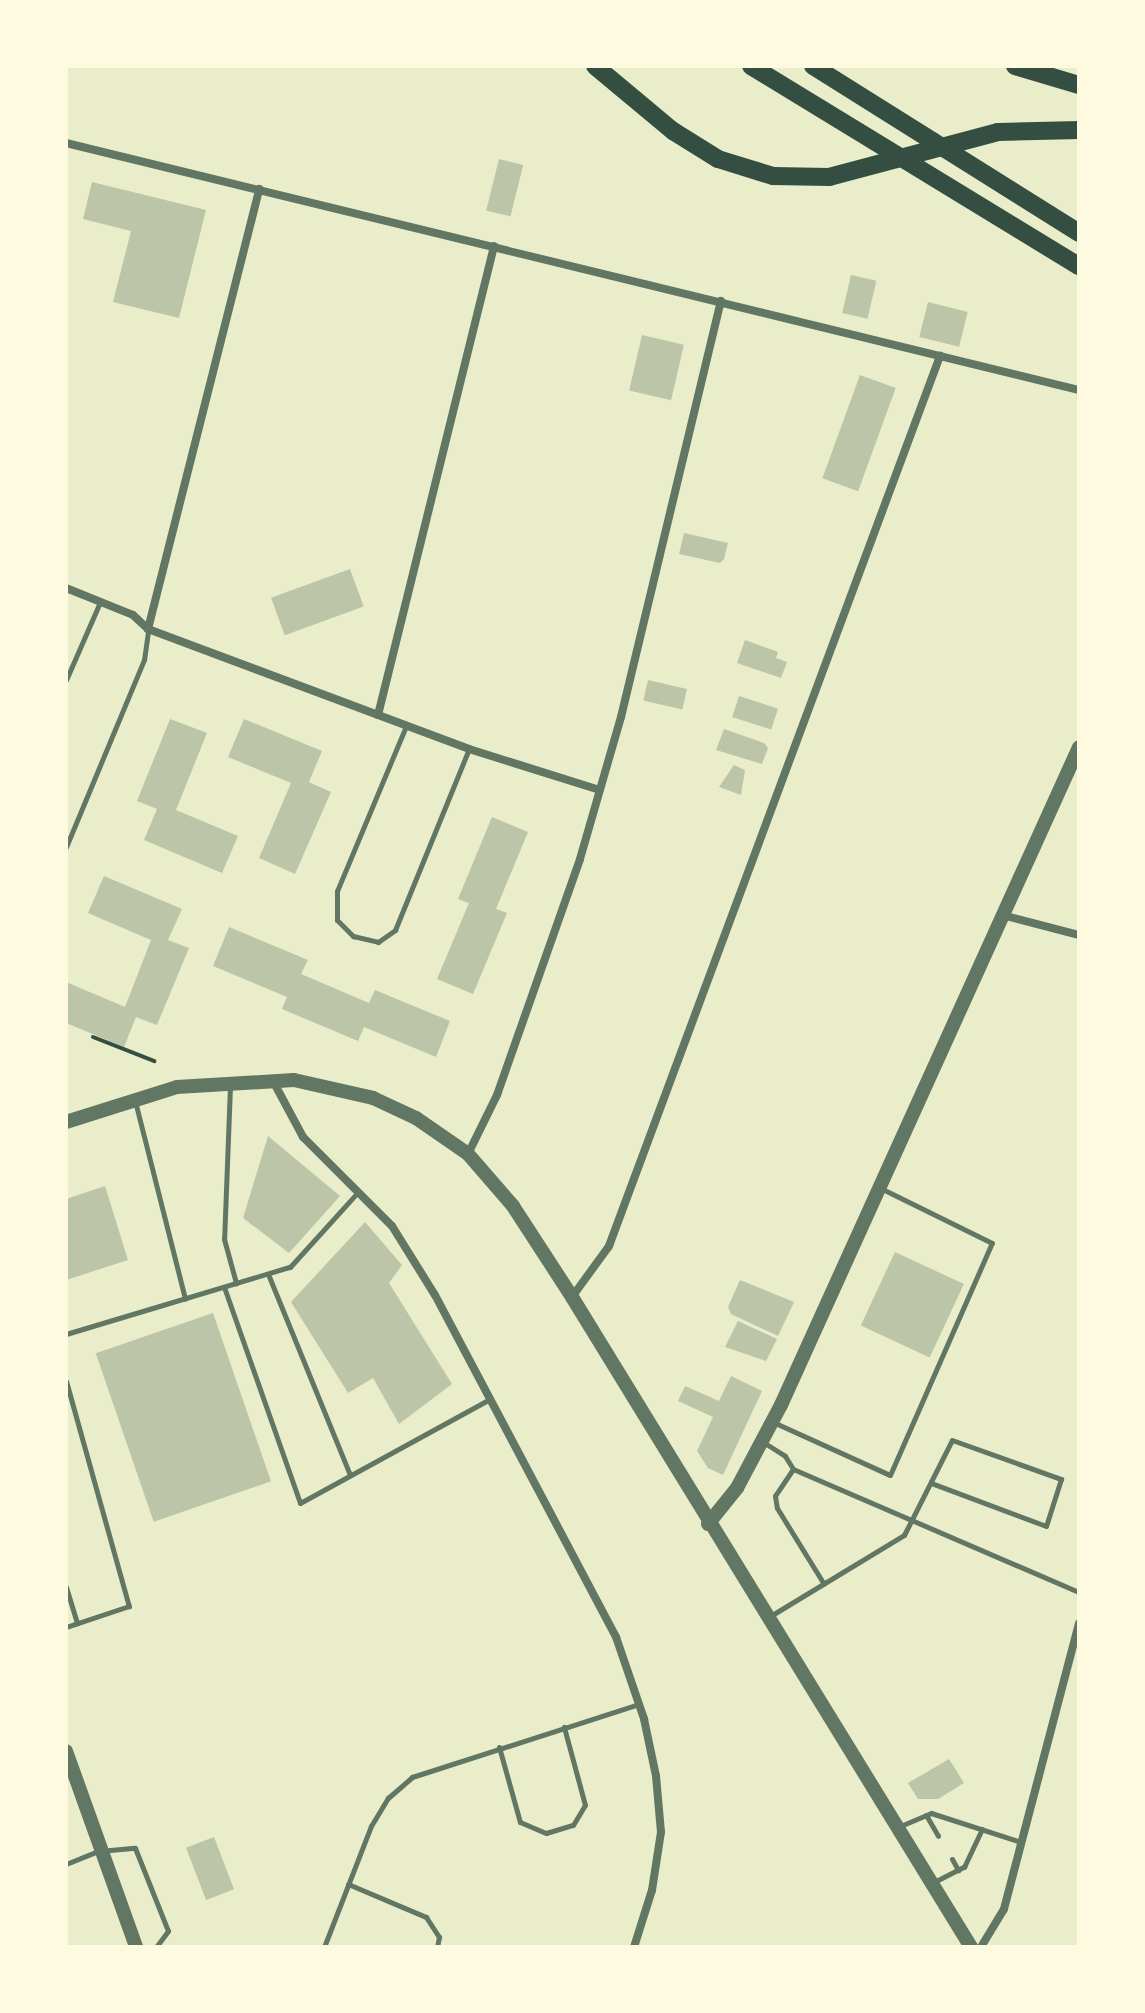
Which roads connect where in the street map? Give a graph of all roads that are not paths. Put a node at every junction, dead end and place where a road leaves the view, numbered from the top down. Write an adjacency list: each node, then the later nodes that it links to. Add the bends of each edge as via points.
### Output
1 (595, 66): 6 (main road, via 673,131 718,159 773,176 829,177 1014,129)
2 (751, 66): 11 (main road)
3 (813, 66): 9 (main road)
4 (1015, 66): 5 (main road)
5 (1079, 85)
6 (1079, 130)
7 (66, 143): 8 (street)
8 (259, 189): 10 (street); 17 (street)
9 (1079, 233)
10 (494, 246): 12 (street); 19 (street)
11 (1079, 266)
12 (721, 301): 13 (street); 23 (street)
13 (940, 356): 14 (street); 37 (street, via 609,1246)
14 (1079, 390)
15 (66, 588): 16 (street)
16 (100, 602): 17 (street, via 133,615); 18 (lane)
17 (148, 629): 19 (street); 24 (lane, via 144,660)
18 (66, 680)
19 (378, 715): 20 (street)
20 (406, 726): 22 (street); 22 (lane, via 337,891 337,920 353,936 378,942 395,930)
21 (1079, 747): 25 (street)
22 (469, 749): 23 (street)
23 (600, 790): 31 (street, via 497,1095)
24 (66, 847)
25 (1002, 915): 26 (street); 32 (street)
26 (1079, 935)
27 (272, 1080): 28 (street); 31 (street, via 336,1086 373,1098 416,1118); 33 (street, via 303,1137)
28 (230, 1081): 29 (street, via 177,1087); 35 (lane, via 224,1239)
29 (135, 1100): 30 (street); 38 (lane)
30 (66, 1122)
31 (468, 1154): 37 (street, via 513,1206)
32 (879, 1188): 42 (street); 42 (lane, via 992,1243 890,1475)
33 (358, 1192): 34 (lane, via 290,1267); 41 (street, via 392,1226)
34 (268, 1274): 35 (lane); 45 (lane)
35 (236, 1283): 36 (lane)
36 (224, 1287): 38 (lane); 45 (lane, via 300,1503)
37 (572, 1297): 48 (street)
38 (185, 1299): 39 (lane)
39 (66, 1334)
40 (66, 1381): 53 (lane, via 129,1606)
41 (491, 1398): 45 (lane); 56 (street, via 616,1637)
42 (772, 1422): 43 (street)
43 (762, 1441): 44 (lane, via 785,1456); 48 (street, via 737,1488)
44 (793, 1469): 47 (lane); 49 (lane, via 775,1496 777,1508)
45 (350, 1475)
46 (931, 1483): 46 (lane, via 952,1440 1061,1479 1046,1526); 47 (lane)
47 (913, 1522): 49 (lane, via 904,1535); 51 (lane)
48 (708, 1524): 52 (street)
49 (824, 1584): 52 (lane)
50 (66, 1587): 53 (lane)
51 (1079, 1592)
52 (768, 1618): 62 (street)
53 (77, 1623): 55 (lane)
54 (1079, 1624): 65 (street)
55 (66, 1627)
56 (639, 1704): 57 (lane); 76 (street, via 656,1776 661,1832 652,1890)
57 (564, 1727): 58 (lane); 58 (lane, via 585,1805 573,1825 546,1833 520,1822)
58 (499, 1747): 71 (lane, via 412,1777 388,1798)
59 (66, 1751): 60 (street)
60 (69, 1776): 66 (street)
61 (926, 1815): 62 (lane); 63 (lane); 64 (lane)
62 (897, 1827): 70 (street)
63 (982, 1829): 65 (lane); 69 (lane)
64 (938, 1836)
65 (1021, 1842): 78 (street, via 1004,1909)
66 (99, 1851): 68 (lane); 72 (street); 73 (lane, via 135,1848 168,1931)
67 (952, 1859): 69 (lane)
68 (66, 1864)
69 (958, 1870): 70 (lane)
70 (932, 1883): 77 (street)
71 (348, 1884): 74 (lane); 75 (lane, via 426,1917 439,1937)
72 (136, 1947)
73 (156, 1947)
74 (324, 1947)
75 (437, 1947)
76 (634, 1947)
77 (971, 1947)
78 (981, 1947)

